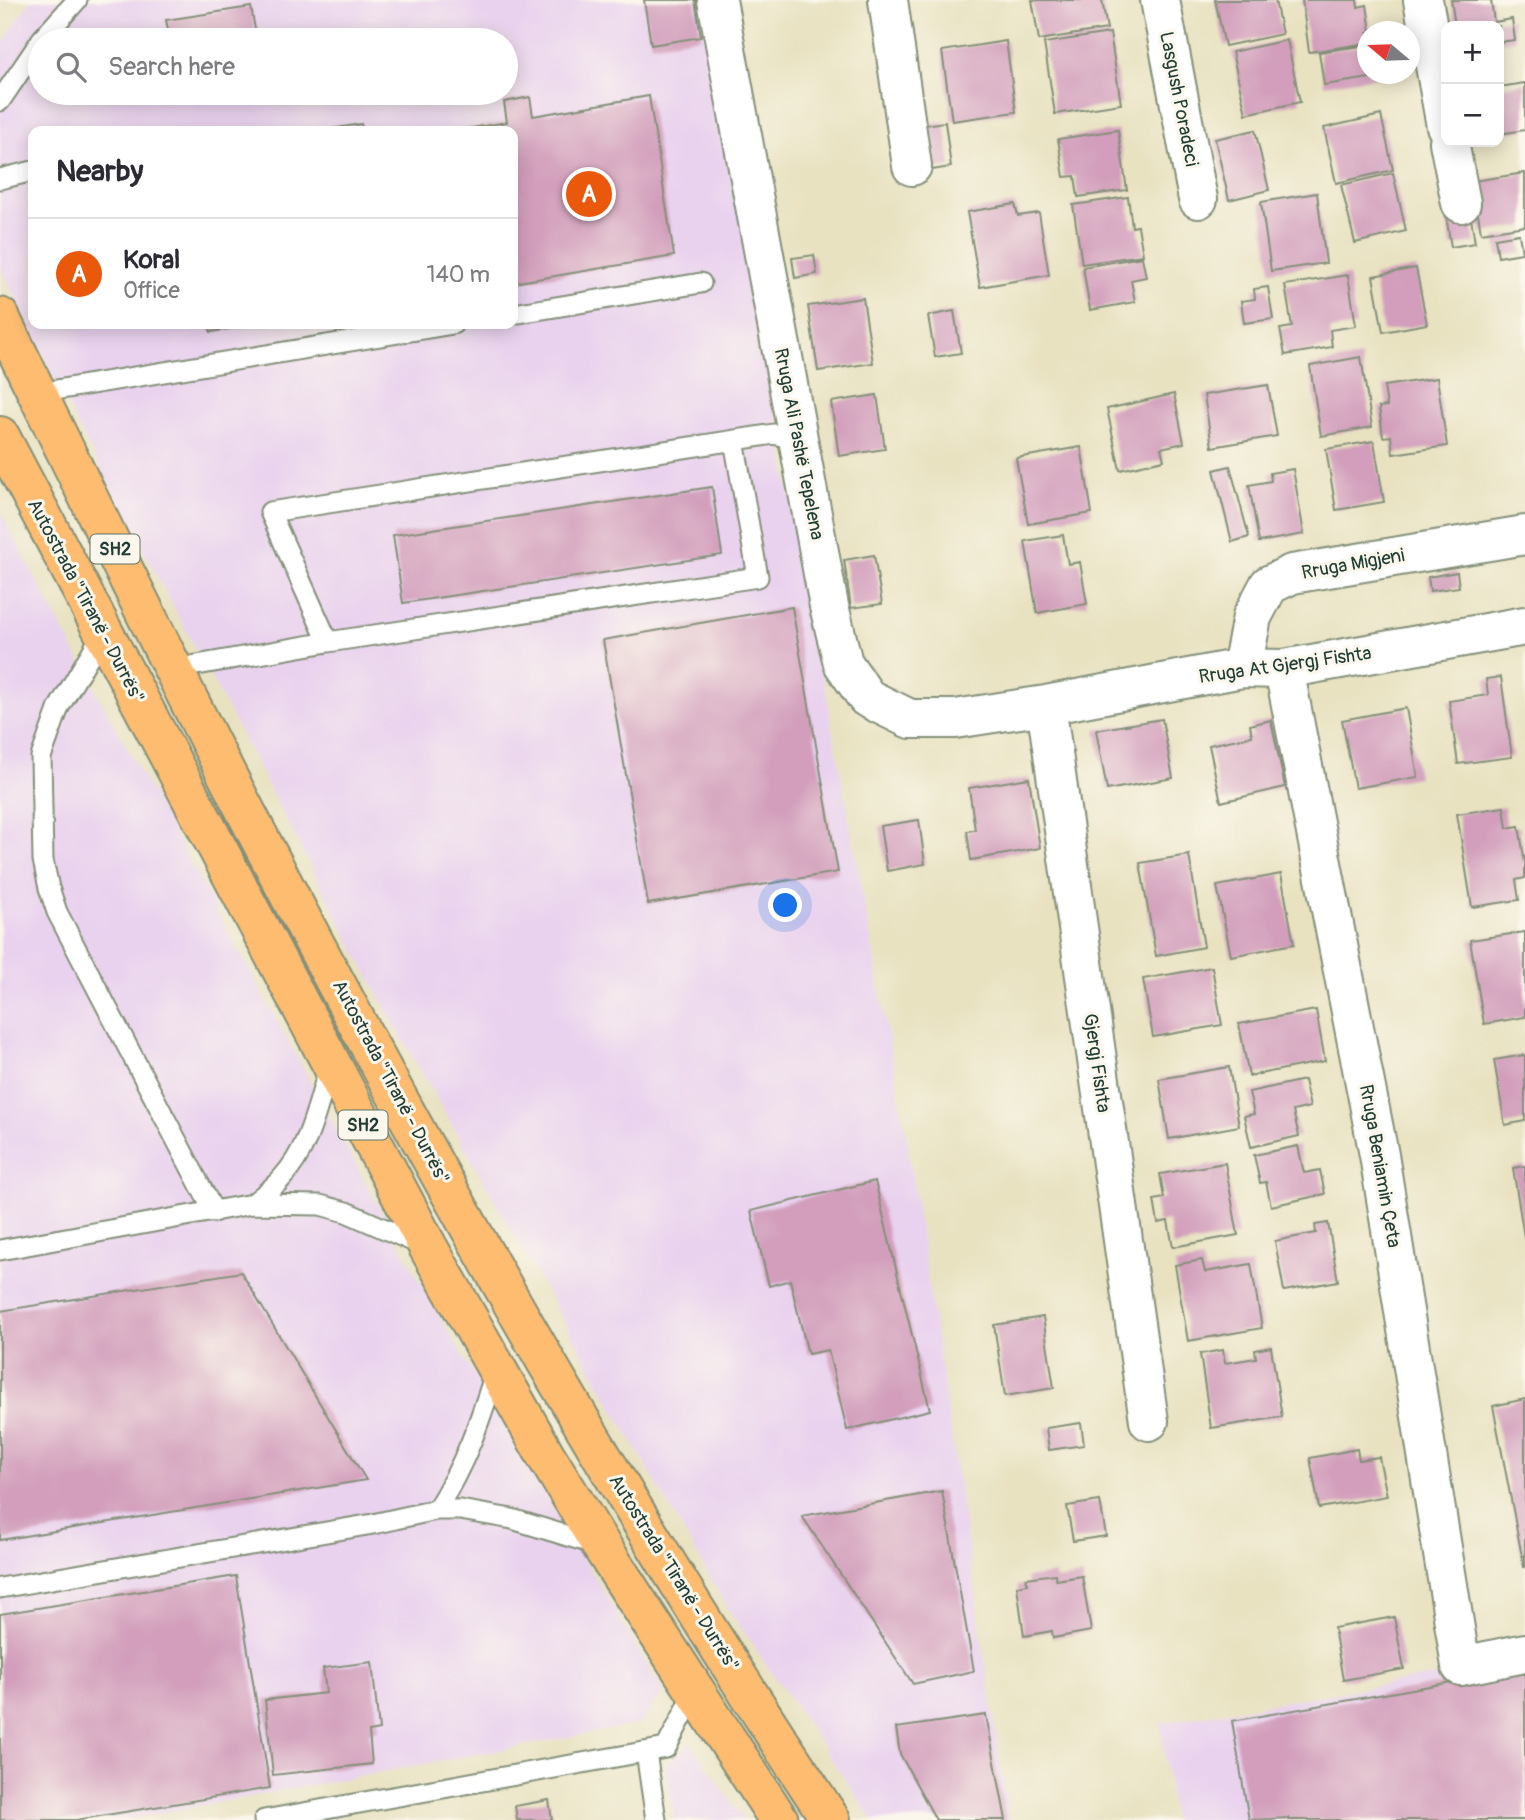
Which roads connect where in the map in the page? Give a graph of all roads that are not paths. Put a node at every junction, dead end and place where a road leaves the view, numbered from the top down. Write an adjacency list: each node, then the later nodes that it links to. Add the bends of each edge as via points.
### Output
1 (78, 0): 6 (lane)
2 (717, 0): 22 (street, Rruga Ali Pashë Tepelena)
3 (888, 0): 11 (street)
4 (1160, 0): 14 (street, Lasgush Poradeci)
5 (1423, 0): 8 (street)
6 (53, 28)
7 (28, 60): 9 (lane)
8 (1441, 99)
9 (0, 101)
10 (1450, 147): 15 (street)
11 (912, 166)
12 (28, 172): 13 (lane)
13 (0, 179)
14 (1198, 199)
15 (1461, 203)
16 (701, 283): 17 (lane)
17 (518, 313)
18 (0, 317): 20 (highway, Autostrada "Tiranë - Durrës" / SH2)
19 (423, 329): 20 (lane)
20 (38, 393): 30 (highway, Autostrada "Tiranë - Durrës" / SH2)
21 (734, 440): 22 (lane, via 774,434); 27 (lane, via 758,577); 27 (lane, via 270,512)
22 (798, 440): 31 (street, Rruga Ali Pashë Tepelena, via 843,663 867,698 910,719 955,719)
23 (4, 453): 26 (highway, Autostrada "Tiranë - Durrës" / SH2)
24 (1525, 535): 28 (street, Rruga Migjeni, via 1292,574 1269,585 1252,617)
25 (1525, 626): 29 (street, Rruga At Gjergj Fishta)
26 (103, 633): 32 (highway, Autostrada "Tiranë - Durrës" / SH2); 34 (lane, via 59,707 41,757 43,860 57,912)
27 (328, 642): 30 (lane)
28 (1242, 668): 29 (street, Rruga At Gjergj Fishta); 31 (street, Rruga At Gjergj Fishta)
29 (1284, 669): 42 (street, Rruga Beniamin Çeta, via 1379,1155 1461,1666)
30 (174, 670): 48 (highway, Autostrada "Tiranë - Durrës" / SH2, via 462,1216 583,1426)
31 (1046, 705): 38 (street, Gjergj Fishta)
32 (331, 1064): 33 (lane, via 298,1156 282,1178); 35 (highway, Autostrada "Tiranë - Durrës" / SH2)
33 (252, 1204): 34 (lane); 35 (lane, via 320,1205)
34 (214, 1212): 36 (lane)
35 (428, 1247): 37 (highway, Autostrada "Tiranë - Durrës" / SH2)
36 (0, 1250)
37 (497, 1368): 39 (lane, via 474,1438); 40 (highway, Autostrada "Tiranë - Durrës" / SH2)
38 (1149, 1421)
39 (436, 1510): 40 (lane, via 512,1519); 41 (lane)
40 (601, 1547): 43 (highway, Autostrada "Tiranë - Durrës" / SH2)
41 (0, 1588)
42 (1525, 1653)
43 (695, 1692): 44 (lane, via 666,1748); 47 (highway, Autostrada "Tiranë - Durrës" / SH2)
44 (646, 1752): 45 (lane); 46 (lane)
45 (264, 1820)
46 (656, 1820)
47 (779, 1820)
48 (831, 1820)

